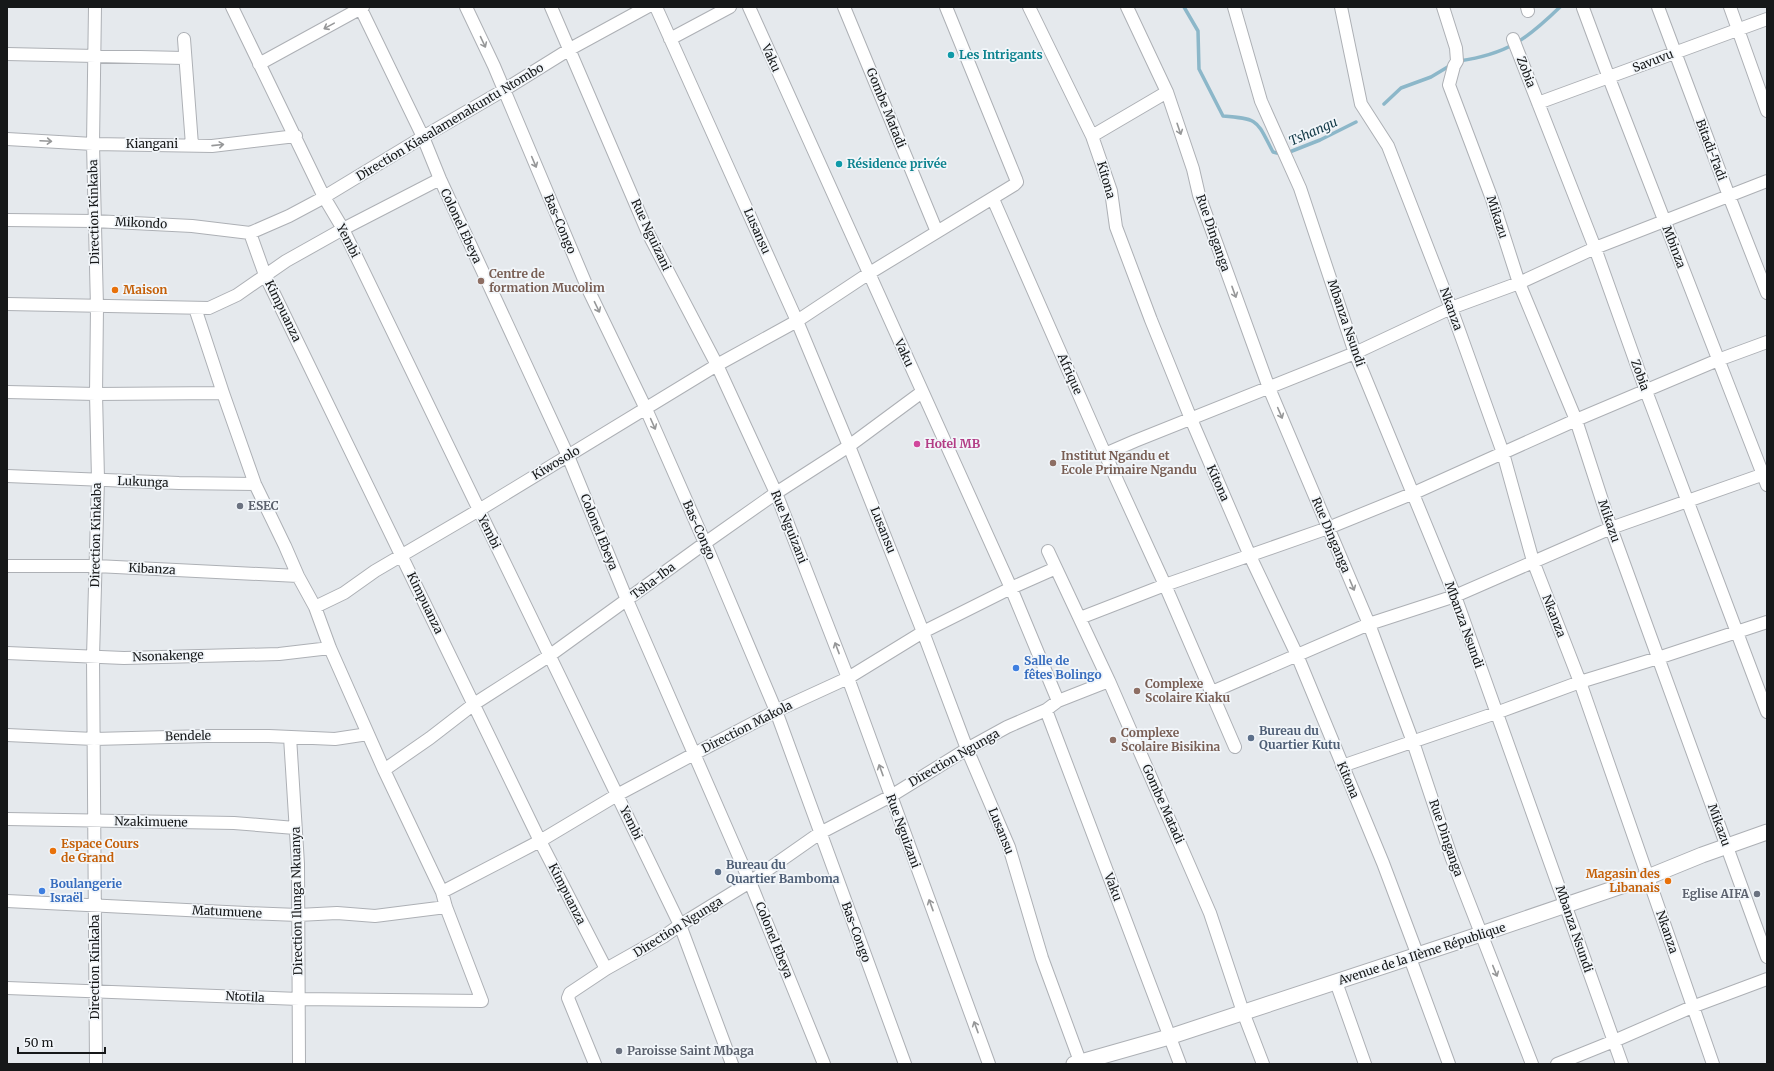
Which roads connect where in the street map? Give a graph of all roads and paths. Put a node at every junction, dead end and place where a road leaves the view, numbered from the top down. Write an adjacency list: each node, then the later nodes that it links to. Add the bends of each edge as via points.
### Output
1 (95, 7): 28 (street, Direction Kinkaba)
2 (232, 7): 30 (street, Yembi)
3 (361, 7): 30 (street, one-way to 30); 38 (street, Colonel Ebeya)
4 (466, 7): 32 (street, Bas-Congo, one-way to 32)
5 (551, 7): 25 (street, Rue Nguizani)
6 (647, 7): 25 (street, Direction Kiasalamenakuntu Ntombo)
7 (656, 7): 23 (street, Lusansu)
8 (730, 7): 23 (street)
9 (748, 7): 54 (street, Vaku)
10 (844, 7): 51 (street, Gombe Matadi)
11 (946, 7): 46 (street, via 1017,182)
12 (1029, 7): 37 (street, Kitona)
13 (1127, 7): 33 (street, Rue Dinganga)
14 (1234, 7): 64 (street, Mbanza Nsundi, via 1261,101 1300,188)
15 (1341, 7): 61 (street, Nkanza, via 1361,104 1388,146)
16 (1443, 7): 56 (street, Mikazu, via 1456,48 1457,61 1449,85 1492,199)
17 (1658, 7): 26 (street, Bitadi-Tadi)
18 (1730, 7): 21 (street)
19 (1583, 8): 31 (street, Mbinza)
20 (1767, 19): 21 (street, Savuvu)
21 (1738, 29): 26 (street, Savuvu); 35 (street)
22 (184, 39): 29 (street)
23 (670, 39): 62 (street, Lusansu)
24 (1513, 39): 34 (street, Zobia)
25 (570, 49): 32 (street, Direction Kiasalamenakuntu Ntombo); 66 (street, Rue Nguizani, via 648,233)
26 (1674, 53): 31 (street, Savuvu); 44 (street, Bitadi-Tadi)
27 (7, 54): 28 (street)
28 (95, 56): 29 (street); 40 (street, Direction Kinkaba)
29 (184, 58): 41 (street)
30 (259, 64): 36 (street, Yembi)
31 (1609, 78): 34 (street, Savuvu); 49 (street, Mbinza)
32 (504, 90): 38 (street, Direction Kiasalamenakuntu Ntombo); 73 (street, Bas-Congo, one-way to 73, via 588,289)
33 (1167, 92): 37 (street); 67 (street, Rue Dinganga, one-way to 67, via 1199,195)
34 (1538, 103): 53 (street, Zobia)
35 (1767, 111)
36 (296, 136): 41 (street, Kiangani, one-way to 36, via 212,146); 45 (street, Yembi)
37 (1092, 136): 74 (street, Kitona, via 1110,191 1116,227)
38 (423, 137): 42 (street, Colonel Ebeya); 45 (street, Direction Kiasalamenakuntu Ntombo)
39 (7, 139): 40 (street, Kiangani, one-way to 40)
40 (93, 144): 41 (street, Kiangani); 48 (street, Direction Kinkaba)
41 (192, 145)
42 (440, 179): 50 (street); 79 (street, Colonel Ebeya)
43 (1767, 181): 44 (street)
44 (1729, 196): 49 (street); 57 (street, Bitadi-Tadi)
45 (324, 197): 50 (street, Yembi); 52 (street, Direction Kiasalamenakuntu Ntombo, via 290,216)
46 (994, 199): 51 (street, Kiwosolo); 78 (street, Afrique)
47 (7, 220): 48 (street, Mikondo)
48 (94, 221): 52 (street, Mikondo, via 192,226); 59 (street, Direction Kinkaba)
49 (1664, 221): 53 (street); 65 (street, Mbinza)
50 (343, 229): 55 (street); 87 (street, Yembi)
51 (937, 232): 54 (street, Kiwosolo)
52 (250, 233): 55 (street, Kimpuanza)
53 (1595, 248): 56 (street); 68 (street, Zobia)
54 (868, 274): 62 (street, Kiwosolo); 70 (street, Vaku)
55 (265, 275): 60 (street, via 237,295 209,308); 92 (street, Kimpuanza)
56 (1519, 283): 61 (street); 75 (street, Mikazu)
57 (1767, 293)
58 (7, 304): 59 (street)
59 (97, 307): 60 (street); 72 (street, Direction Kinkaba)
60 (195, 308): 71 (street)
61 (1451, 308): 64 (street); 77 (street, Nkanza)
62 (797, 321): 66 (street, Kiwosolo); 76 (street, Lusansu)
63 (1767, 342): 65 (street)
64 (1355, 353): 67 (street); 85 (street, Mbanza Nsundi)
65 (1718, 360): 68 (street); 81 (street, Mbinza)
66 (717, 365): 73 (street, Kiwosolo); 84 (street, Rue Nguizani)
67 (1270, 388): 74 (street); 88 (street, Rue Dinganga, one-way to 88)
68 (1646, 391): 75 (street); 86 (street, Zobia)
69 (7, 392): 72 (street)
70 (922, 392): 76 (street, Tsha-Iba); 100 (street, Vaku)
71 (222, 393): 72 (street); 83 (street)
72 (96, 394): 82 (street, Direction Kinkaba)
73 (646, 409): 79 (street, Kiwosolo); 90 (street, Bas-Congo, one-way to 90)
74 (1191, 419): 78 (street); 93 (street, Kitona)
75 (1576, 420): 77 (street); 89 (street, Mikazu)
76 (849, 446): 84 (street, Tsha-Iba); 107 (street, Lusansu)
77 (1503, 453): 85 (street); 94 (street, Nkanza)
78 (1105, 454): 99 (street, Afrique)
79 (568, 456): 87 (street, Kiwosolo); 102 (street, Colonel Ebeya)
80 (7, 476): 82 (street, Lukunga)
81 (1766, 477): 86 (street)
82 (98, 479): 83 (street, Lukunga); 96 (street, Direction Kinkaba)
83 (255, 484): 98 (street)
84 (776, 493): 90 (street, Tsha-Iba); 115 (street, Rue Nguizani, one-way to 84)
85 (1414, 493): 88 (street); 101 (street, Mbanza Nsundi)
86 (1687, 502): 89 (street); 108 (street, Zobia)
87 (479, 510): 92 (street, Kiwosolo); 112 (street, Yembi)
88 (1328, 528): 93 (street); 106 (street, Rue Dinganga, one-way to 106)
89 (1611, 528): 94 (street); 114 (street, Mikazu)
90 (705, 542): 102 (street, Tsha-Iba); 122 (street, Bas-Congo)
91 (1048, 551): 97 (street, Gombe Matadi)
92 (402, 555): 103 (street, Kiwosolo, via 344,593); 120 (street, Kimpuanza)
93 (1250, 556): 99 (street); 111 (street, Kitona)
94 (1533, 561): 101 (street); 117 (street, Nkanza)
95 (7, 566): 96 (street, Kibanza)
96 (96, 566): 98 (street, Kibanza); 113 (street, Direction Kinkaba)
97 (1056, 568): 100 (street, Direction Makola); 104 (street, Gombe Matadi)
98 (298, 576): 103 (street)
99 (1165, 585): 104 (street); 118 (street, Afrique)
100 (1011, 588): 107 (street, Direction Makola); 119 (street, Vaku)
101 (1454, 596): 106 (street); 124 (street, Mbanza Nsundi)
102 (627, 600): 112 (street, Tsha-Iba); 132 (street, Colonel Ebeya)
103 (315, 607): 109 (street)
104 (1080, 618): 116 (street, Gombe Matadi)
105 (1767, 622): 108 (street)
106 (1369, 624): 111 (street); 129 (street, Rue Dinganga)
107 (923, 632): 115 (street, Direction Makola); 131 (street, Lusansu)
108 (1738, 633): 114 (street); 123 (street, Zobia)
109 (330, 648): 113 (street, Nsonakenge, via 279,654); 125 (street)
110 (7, 653): 113 (street, Nsonakenge)
111 (1297, 655): 118 (street); 133 (street, Kitona)
112 (550, 656): 120 (street, Tsha-Iba); 135 (street, Yembi)
113 (93, 657): 128 (street, Direction Kinkaba)
114 (1658, 658): 117 (street); 143 (street, Mikazu)
115 (848, 678): 122 (street, Direction Makola); 136 (street, Rue Nguizani, one-way to 115)
116 (1109, 681): 119 (street, Direction Ngunga); 163 (street, Gombe Matadi, via 1210,913)
117 (1580, 682): 124 (street); 144 (street, Nkanza)
118 (1212, 692): 130 (street, Afrique)
119 (1058, 701): 121 (street, Direction Ngunga)
120 (474, 704): 134 (street, Tsha-Iba); 142 (street, Kimpuanza)
121 (1046, 710): 131 (street, Direction Ngunga); 164 (street, Vaku)
122 (776, 711): 132 (street, Direction Makola); 141 (street, Bas-Congo)
123 (1767, 712)
124 (1496, 713): 129 (street); 149 (street, Mbanza Nsundi)
125 (368, 734): 127 (street, Bendele, via 335,740); 134 (street)
126 (7, 735): 128 (street, Bendele)
127 (290, 737): 128 (street, Bendele); 139 (street, Direction Ilunga Nkuanya)
128 (94, 739): 138 (street, Direction Kinkaba)
129 (1413, 742): 133 (street); 153 (street, Rue Dinganga, via 1452,859)
130 (1235, 747)
131 (967, 749): 136 (street, Direction Ngunga); 166 (street, Lusansu, via 1009,847 1042,958)
132 (694, 754): 135 (street, Direction Makola); 145 (street, Colonel Ebeya)
133 (1342, 766): 154 (street, Kitona, via 1383,863)
134 (384, 770): 146 (street)
135 (618, 795): 142 (street, Direction Makola); 152 (street, Yembi)
136 (890, 796): 141 (street, Direction Ngunga); 173 (street, Rue Nguizani, one-way to 136)
137 (7, 819): 138 (street, Nzakimuene)
138 (95, 821): 139 (street, Nzakimuene, via 234,823); 148 (street, Direction Kinkaba)
139 (295, 828): 151 (street, Direction Ilunga Nkuanya)
140 (1767, 832): 143 (street, Avenue de la IIème République)
141 (820, 833): 145 (street, Direction Ngunga); 172 (street, Bas-Congo)
142 (540, 841): 146 (street, Direction Makola); 156 (street, Kimpuanza)
143 (1727, 847): 144 (street, Avenue de la IIème République); 155 (street, Mikazu)
144 (1648, 877): 149 (street, Avenue de la IIème République); 162 (street, Nkanza)
145 (750, 882): 152 (street, Direction Ngunga); 171 (street, Colonel Ebeya)
146 (442, 892): 150 (street)
147 (7, 901): 148 (street, Matumuene)
148 (95, 904): 151 (street, Matumuene); 160 (street, Direction Kinkaba)
149 (1567, 905): 153 (street, Avenue de la IIème République); 165 (street, Mbanza Nsundi)
150 (446, 907): 151 (street, Matumuene, via 375,916); 161 (street, Ntotila, via 482,1000)
151 (298, 915): 161 (street, Direction Ilunga Nkuanya)
152 (680, 925): 156 (street, Direction Ngunga); 170 (street, Yembi)
153 (1481, 934): 154 (street, Avenue de la IIème République); 178 (street, Rue Dinganga, one-way to 178)
154 (1414, 957): 158 (street, Avenue de la IIème République); 177 (street, Kitona)
155 (1767, 957)
156 (606, 969): 169 (street, Direction Ngunga, via 568,998)
157 (1767, 979): 162 (street)
158 (1336, 982): 163 (street, Avenue de la IIème République); 176 (street)
159 (7, 988): 160 (street, Ntotila)
160 (95, 990): 161 (street, Ntotila); 167 (street, Direction Kinkaba)
161 (299, 999): 168 (street, Direction Ilunga Nkuanya)
162 (1692, 1007): 165 (street); 181 (street, Nkanza)
163 (1243, 1012): 164 (street, Avenue de la IIème République); 175 (street, Gombe Matadi)
164 (1169, 1037): 166 (street, Avenue de la IIème République); 174 (street, Vaku)
165 (1614, 1041): 179 (street); 180 (street, Mbanza Nsundi)
166 (1079, 1063)
167 (96, 1064)
168 (299, 1064)
169 (595, 1064)
170 (732, 1064)
171 (824, 1064)
172 (905, 1064)
173 (989, 1064)
174 (1180, 1064)
175 (1262, 1064)
176 (1365, 1064)
177 (1449, 1064)
178 (1532, 1064)
179 (1557, 1064)
180 (1622, 1064)
181 (1713, 1064)

